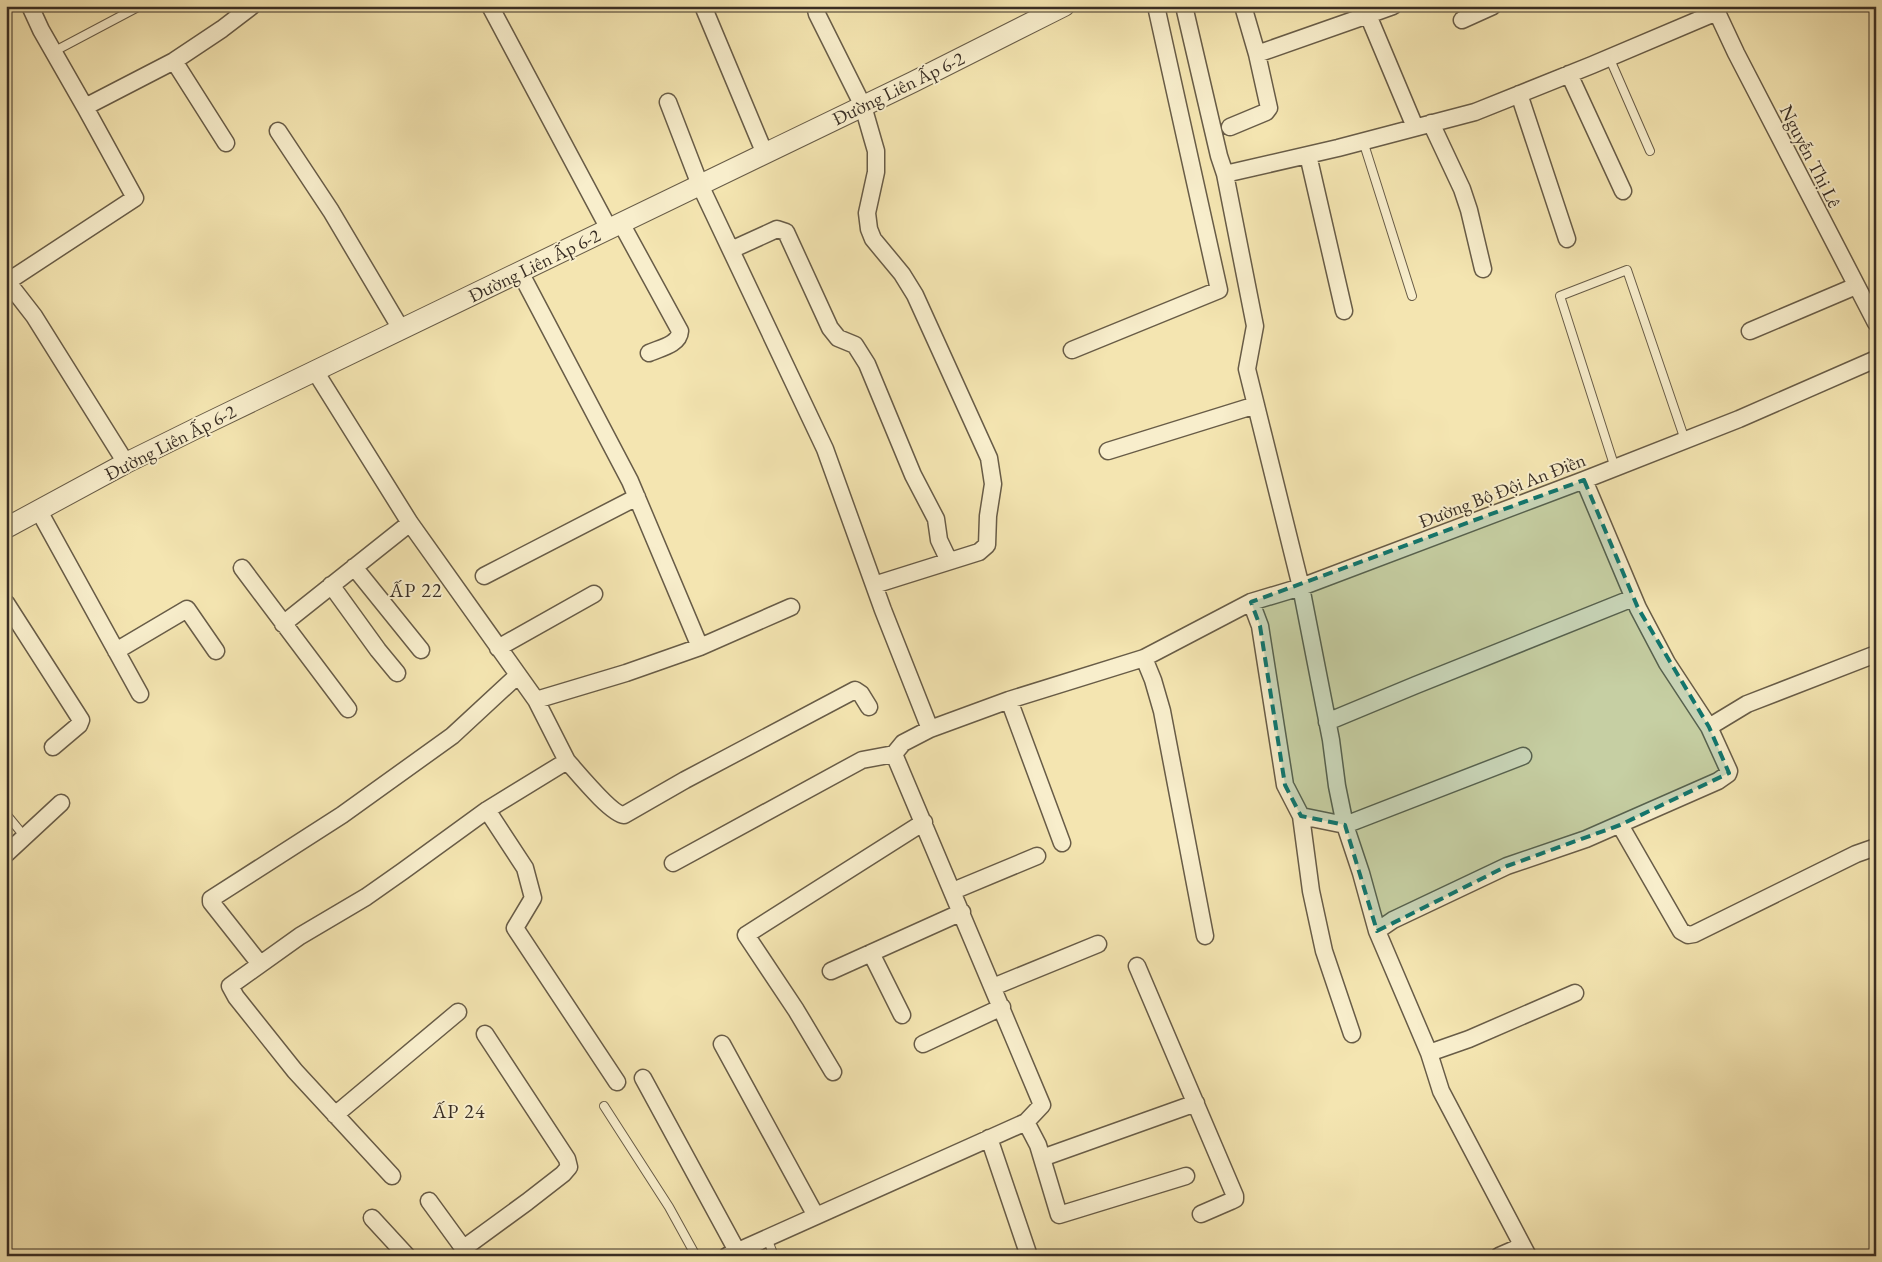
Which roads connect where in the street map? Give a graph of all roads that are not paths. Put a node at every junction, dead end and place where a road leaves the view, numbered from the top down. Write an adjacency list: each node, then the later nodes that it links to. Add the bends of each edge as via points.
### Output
1 (30, 6): 16 (street)
2 (490, 6): 36 (street)
3 (703, 6): 31 (street)
4 (815, 6): 23 (street)
5 (1064, 6): 23 (street, Đường Liên Ấp 6-2)
6 (1156, 6): 48 (street, via 1219,290)
7 (1184, 6): 33 (street)
8 (1243, 6): 17 (street)
9 (1393, 6): 14 (street)
10 (1493, 6): 15 (street)
11 (138, 7): 16 (lane)
12 (243, 9): 19 (street)
13 (1715, 9): 18 (street); 42 (street, Nguyễn Thị Lê)
14 (1368, 15): 17 (street); 25 (street)
15 (1462, 20)
16 (54, 52): 24 (street)
17 (1257, 54): 26 (street, via 1268,110)
18 (1609, 57): 20 (street); 30 (lane)
19 (174, 61): 24 (street); 29 (street)
20 (1569, 74): 21 (street); 35 (street)
21 (1519, 94): 25 (street, via 1475,112); 37 (street)
22 (668, 102): 34 (street)
23 (863, 106): 31 (street, Đường Liên Ấp 6-2); 62 (street, via 877,159 867,213 869,229 915,295 987,452 993,476 986,546 978,552)
24 (85, 107): 41 (street, via 135,198)
25 (1423, 125): 28 (street); 39 (street, via 1462,189)
26 (1230, 127)
27 (278, 131): 46 (street, via 331,211)
28 (1363, 141): 32 (street); 43 (lane)
29 (226, 143)
30 (1650, 151)
31 (765, 154): 34 (street, Đường Liên Ấp 6-2)
32 (1308, 155): 33 (street); 44 (street)
33 (1225, 174): 52 (street, via 1255,326 1247,369)
34 (700, 185): 36 (street, Đường Liên Ấp 6-2); 38 (street)
35 (1623, 191)
36 (615, 226): 40 (street, Đường Liên Ấp 6-2); 49 (street, via 680,331 674,342)
37 (1567, 239)
38 (731, 250): 62 (street, via 778,229 786,232 830,328 838,338 855,345 868,364 913,475 936,519 939,540); 67 (street, via 825,449)
39 (1483, 269)
40 (520, 272): 46 (street, Đường Liên Ấp 6-2); 58 (street)
41 (7, 281): 55 (street, via 34,316)
42 (1856, 286): 45 (street, Nguyễn Thị Lê); 47 (street)
43 (1412, 296)
44 (1344, 311)
45 (1876, 323)
46 (401, 329): 51 (street, Đường Liên Ấp 6-2)
47 (1750, 331)
48 (1072, 350)
49 (649, 353)
50 (1876, 359): 53 (street, Đường Bộ Đội An Điền)
51 (315, 371): 55 (street, Đường Liên Ấp 6-2); 60 (street)
52 (1256, 405): 54 (street); 68 (street)
53 (1685, 440): 56 (street, Đường Bộ Đội An Điền); 56 (lane, via 1627,270 1560,296)
54 (1108, 451)
55 (126, 463): 59 (street, Đường Liên Ấp 6-2)
56 (1615, 468): 57 (street, Đường Bộ Đội An Điền)
57 (1584, 480): 68 (street, Đường Bộ Đội An Điền); 70 (street)
58 (637, 497): 65 (street); 75 (street)
59 (39, 511): 61 (street, Đường Liên Ấp 6-2); 78 (street)
60 (410, 523): 63 (street); 76 (street)
61 (6, 528)
62 (949, 561): 67 (street)
63 (354, 567): 66 (street); 77 (street)
64 (242, 568): 74 (street)
65 (484, 576)
66 (331, 585): 74 (street); 82 (street)
67 (874, 585): 91 (street)
68 (1301, 587): 71 (street, Đường Bộ Đội An Điền); 89 (street)
69 (594, 594): 76 (street)
70 (1634, 598): 89 (street); 90 (street, via 1667,663)
71 (1251, 602): 81 (street, Đường Bộ Đội An Điền); 99 (street, via 1260,626 1286,785)
72 (6, 604): 92 (street, via 80,720 80,725)
73 (791, 607): 75 (street)
74 (283, 624): 88 (street)
75 (700, 647): 85 (street)
76 (498, 648): 83 (street)
77 (422, 650)
78 (116, 651): 79 (street, via 186,609); 84 (street)
79 (216, 651)
80 (1876, 654): 90 (street, via 1747,704)
81 (1144, 658): 86 (street, Đường Bộ Đội An Điền); 112 (street, via 1162,711)
82 (397, 673)
83 (518, 675): 85 (street); 115 (street, via 452,736 342,815 210,899)
84 (140, 694)
85 (536, 700): 95 (street)
86 (1009, 700): 91 (street, Đường Bộ Đội An Điền); 104 (street)
87 (869, 707): 95 (street, via 855,690 624,815 611,808)
88 (348, 709)
89 (1327, 722): 101 (street)
90 (1708, 727): 102 (street, via 1728,774)
91 (930, 729): 93 (street, Đường Bộ Đội An Điền, via 903,743)
92 (53, 747)
93 (894, 754): 100 (street); 108 (street, via 862,760)
94 (1524, 756): 101 (street)
95 (567, 760): 97 (street)
96 (62, 803): 103 (street)
97 (487, 810): 115 (street, via 366,897); 130 (street, via 525,868 533,898 515,928)
98 (6, 814): 103 (lane)
99 (1301, 816): 101 (street); 124 (street, via 1311,891 1324,950)
100 (924, 822): 109 (street); 128 (street, via 746,935)
101 (1345, 825): 111 (street)
102 (1620, 825): 105 (street, via 1681,932 1689,935); 111 (street, via 1507,866)
103 (25, 837): 106 (street)
104 (1062, 843)
105 (1876, 847)
106 (6, 854)
107 (1037, 856): 109 (street)
108 (673, 864)
109 (953, 891): 110 (street)
110 (962, 912): 114 (street); 118 (street)
111 (1377, 931): 127 (street)
112 (1205, 936)
113 (1098, 944): 118 (street)
114 (871, 953): 117 (street); 122 (street)
115 (260, 964): 133 (street, via 230,989 295,1071)
116 (1138, 966): 131 (street)
117 (831, 971)
118 (993, 987): 120 (street)
119 (1574, 993): 127 (street)
120 (1002, 1007): 126 (street); 134 (street, via 1042,1105)
121 (458, 1012): 133 (street)
122 (902, 1015)
123 (485, 1034): 145 (street, via 560,1147 569,1167)
124 (1352, 1034)
125 (722, 1044): 141 (street)
126 (923, 1044)
127 (1429, 1053): 144 (street, via 1441,1091)
128 (833, 1072)
129 (643, 1078): 146 (street)
130 (617, 1082)
131 (1196, 1103): 136 (street); 140 (street, via 1235,1196 1235,1199)
132 (604, 1106): 148 (lane, via 669,1207)
133 (335, 1115): 137 (street)
134 (1026, 1122): 135 (street); 136 (street)
135 (988, 1138): 141 (street); 150 (street)
136 (1042, 1158): 138 (street, via 1059,1215)
137 (392, 1176)
138 (1186, 1176)
139 (429, 1201): 145 (street)
140 (1201, 1214)
141 (816, 1216): 143 (street)
142 (372, 1218): 147 (street)
143 (767, 1238): 146 (street); 149 (lane)
144 (1525, 1251): 151 (street)
145 (467, 1252)
146 (732, 1254)
147 (407, 1256)
148 (696, 1256)
149 (774, 1256)
150 (1029, 1256)
151 (1499, 1256)

